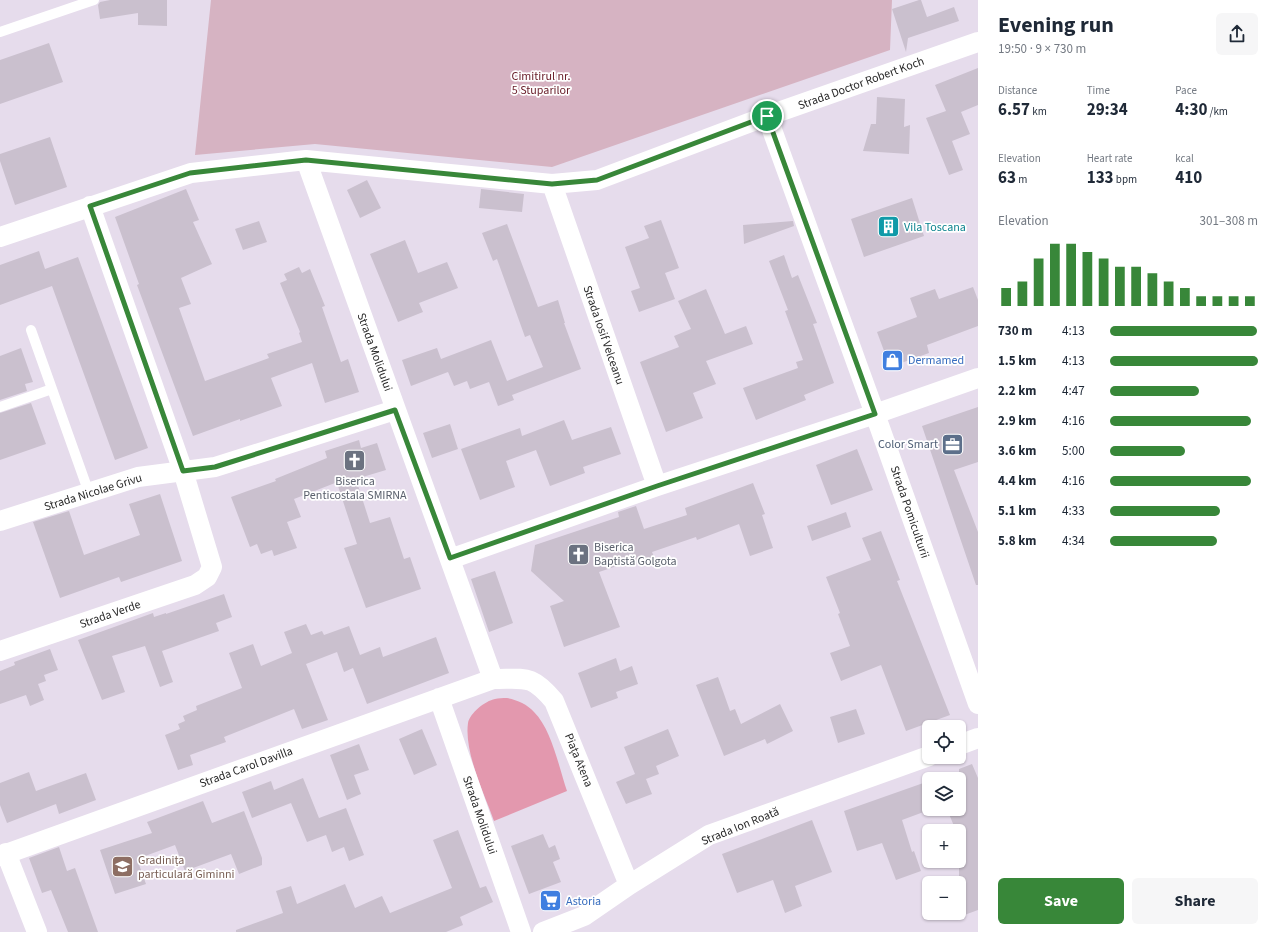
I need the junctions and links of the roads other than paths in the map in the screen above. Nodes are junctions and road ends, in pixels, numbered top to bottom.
1 (94, 0) edge
2 (0, 32) edge
3 (978, 42) edge
4 (767, 116) junction
5 (306, 160) junction
6 (552, 184) junction
7 (90, 206) junction
8 (0, 237) edge
9 (31, 330) dead end
10 (978, 378) edge
11 (52, 389) junction
12 (0, 407) edge
13 (395, 410) junction
14 (875, 414) junction
15 (183, 471) junction
16 (657, 486) junction
17 (89, 493) junction
18 (0, 521) edge
19 (450, 558) junction
20 (0, 651) edge
21 (493, 679) junction
22 (439, 698) junction
23 (978, 704) edge
24 (978, 738) edge
25 (966, 742) edge
26 (922, 759) edge
27 (3, 855) edge
28 (629, 885) junction
29 (587, 924) edge
30 (37, 932) edge
31 (521, 932) edge
32 (543, 932) edge

1 - 2 lane
3 - 4 street, Strada Doctor Robert Koch
4 - 6 street, Strada Doctor Robert Koch
4 - 14 street, Strada Pomiculturii
5 - 6 street, Strada Doctor Robert Koch
5 - 7 street, Strada Doctor Robert Koch
5 - 13 street, Strada Molidului
6 - 16 street, Strada Iosif Velceanu
7 - 8 street, Strada Doctor Robert Koch
7 - 15 street
9 - 11 lane
10 - 14 street
11 - 12 lane
11 - 17 lane
13 - 15 street, Strada Nicolae Grivu
13 - 19 street, Strada Molidului
14 - 16 street
14 - 23 street, Strada Pomiculturii
15 - 17 street, Strada Nicolae Grivu
15 - 20 street, Strada Verde
16 - 19 street
17 - 18 street, Strada Nicolae Grivu
19 - 21 street, Strada Molidului
21 - 22 street, Strada Carol Davilla
21 - 28 street, Piața Atena
22 - 27 street, Strada Carol Davilla
22 - 31 street, Strada Molidului
24 - 25 street
26 - 28 street, Strada Ion Roată
27 - 30 street
28 - 29 street, Strada Ion Roată
29 - 32 street, Strada Ion Roată

